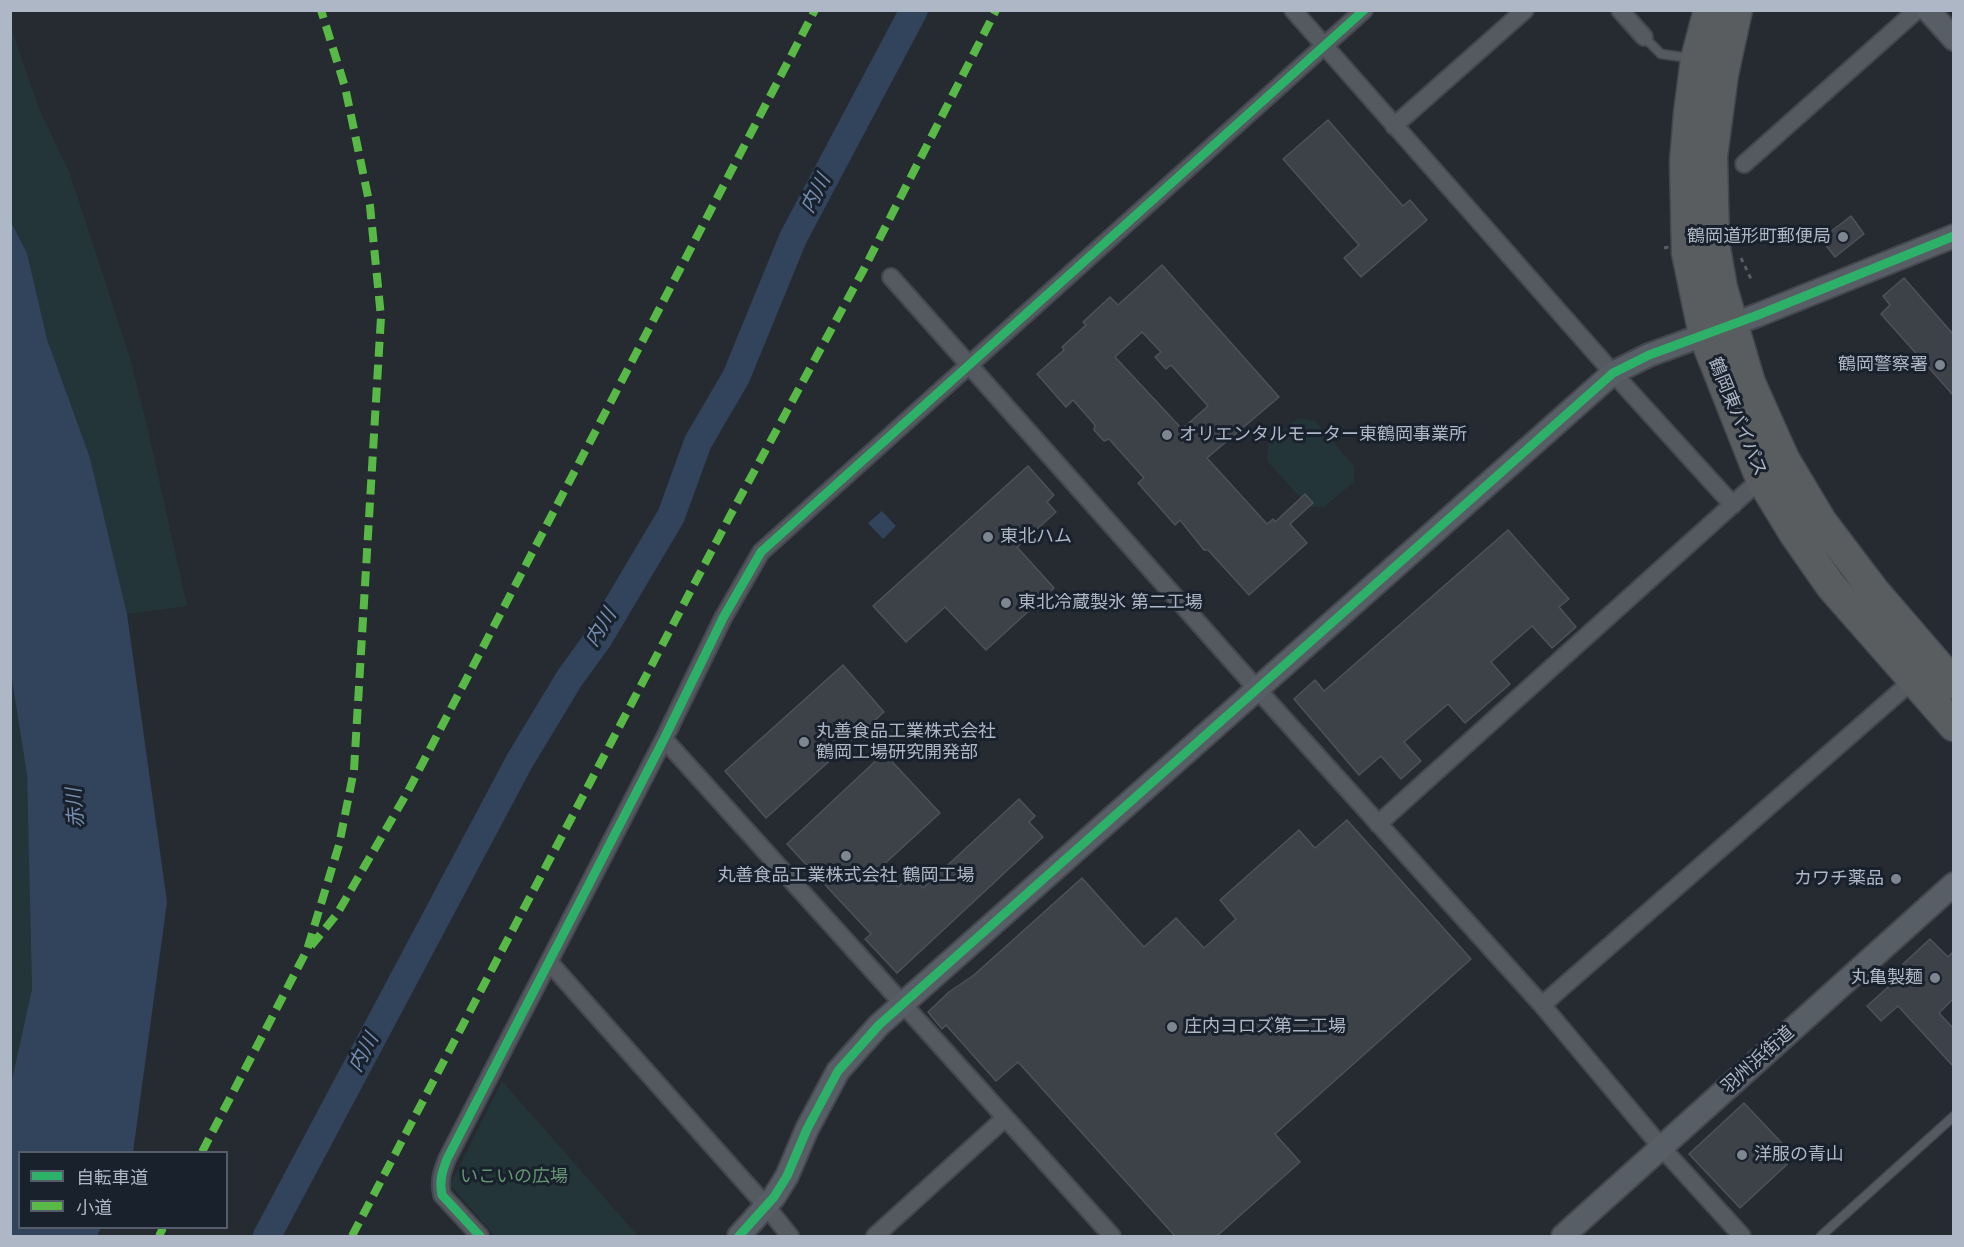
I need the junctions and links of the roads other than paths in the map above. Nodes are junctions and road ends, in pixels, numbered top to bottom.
1 (1293, 10) edge
2 (1364, 10) edge
3 (1525, 10) edge
4 (1620, 10) edge
5 (1709, 10) edge
6 (1737, 10) edge
7 (1917, 10) edge
8 (1928, 10) edge
9 (1644, 37) joint
10 (1953, 39) edge
11 (1324, 46) junction
12 (1696, 59) junction
13 (1394, 126) junction
14 (1744, 164) dead end
15 (1953, 236) edge
16 (891, 277) dead end
17 (1733, 324) junction
18 (1704, 335) junction
19 (968, 365) junction
20 (1613, 373) junction
21 (1761, 479) junction
22 (1733, 505) junction
23 (1912, 681) junction
24 (1953, 684) edge
25 (1257, 689) junction
26 (1953, 726) edge
27 (664, 739) junction
28 (1378, 824) junction
29 (1953, 884) edge
30 (549, 962) junction
31 (903, 1004) junction
32 (1542, 1005) junction
33 (1953, 1116) edge
34 (1005, 1118) junction
35 (1662, 1148) junction
36 (766, 1206) junction
37 (480, 1236) edge
38 (739, 1236) edge
39 (790, 1236) edge
40 (875, 1236) edge
41 (1112, 1236) edge
42 (1563, 1236) edge
43 (1742, 1236) edge
44 (1821, 1236) edge

1 - 11 street
2 - 11 street
3 - 13 street
4 - 9 street
5 - 12 highway, 鶴岡東バイパス
6 - 17 highway, 鶴岡東バイパス
7 - 14 street
8 - 10 street
9 - 12 lane
11 - 13 street
11 - 19 street
12 - 18 highway, 鶴岡東バイパス
13 - 20 street
15 - 17 street
16 - 19 street
17 - 18 street
17 - 24 highway, 鶴岡東バイパス
18 - 20 street
18 - 21 highway, 鶴岡東バイパス
19 - 25 street
19 - 27 street
20 - 22 street
20 - 25 street
21 - 22 street
21 - 23 highway, 鶴岡東バイパス
22 - 28 street
23 - 26 highway, 鶴岡東バイパス
23 - 32 street
25 - 28 street
25 - 31 street
27 - 30 street
27 - 31 street
28 - 32 street
29 - 35 street, 羽州浜街道
30 - 36 street
30 - 37 street
31 - 34 street
31 - 36 street
32 - 35 street
33 - 44 lane
34 - 40 street
34 - 41 street
35 - 42 street, 羽州浜街道
35 - 43 street
36 - 38 street
36 - 39 street

